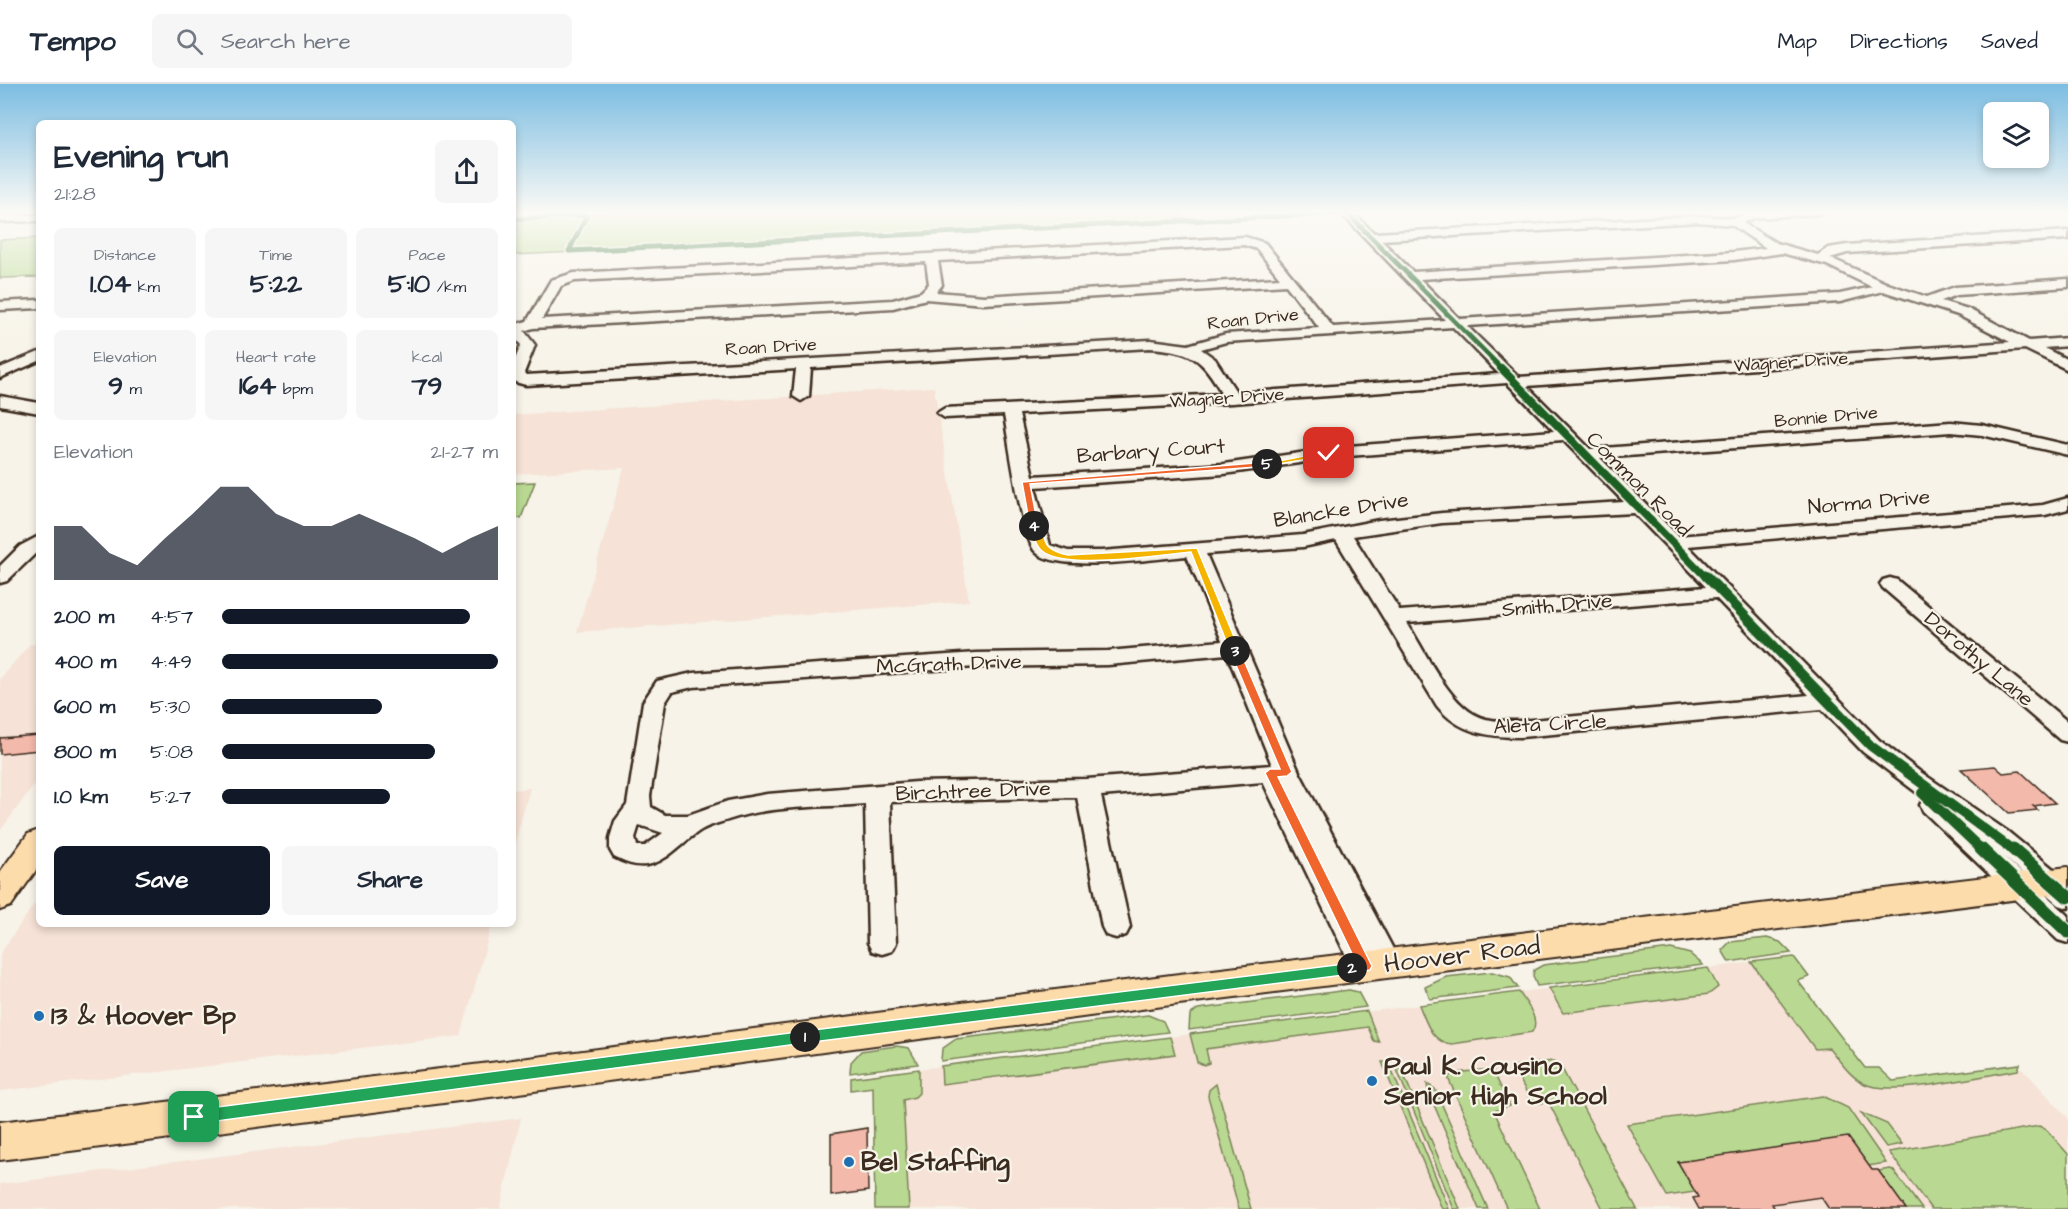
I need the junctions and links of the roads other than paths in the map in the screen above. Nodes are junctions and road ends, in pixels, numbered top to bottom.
1 (834, 264) edge
2 (932, 264) edge
3 (1275, 264) edge
4 (1397, 264) edge
5 (1616, 264) edge
6 (1834, 264) edge
7 (1409, 276) junction
8 (1289, 281) junction
9 (2068, 283) edge
10 (1883, 287) junction
11 (926, 295) junction
12 (1930, 300) junction
13 (36, 304) edge
14 (0, 306) edge
15 (532, 324) junction
16 (1457, 324) junction
17 (516, 328) edge
18 (516, 331) edge
19 (1330, 332) junction
20 (2068, 342) edge
21 (2028, 345) junction
22 (1190, 350) junction
23 (36, 357) edge
24 (804, 365) junction
25 (2068, 366) edge
26 (0, 374) edge
27 (1511, 380) junction
28 (801, 396) dead end
29 (1232, 398) junction
30 (3, 405) edge
31 (36, 408) edge
32 (1011, 411) junction
33 (945, 413) dead end
34 (1566, 435) junction
35 (2068, 450) edge
36 (1584, 454) junction
37 (1026, 482) junction
38 (2068, 503) edge
39 (1640, 507) junction
40 (1342, 534) junction
41 (1673, 542) junction
42 (32, 547) edge
43 (1194, 549) junction
44 (0, 553) edge
45 (0, 577) edge
46 (1890, 584) dead end
47 (1719, 592) junction
48 (1395, 618) junction
49 (1233, 647) junction
50 (1825, 701) junction
51 (2068, 734) edge
52 (1279, 773) junction
53 (1087, 788) junction
54 (877, 794) junction
55 (639, 807) junction
56 (690, 824) junction
57 (36, 846) edge
58 (2052, 886) edge
59 (0, 897) edge
60 (1116, 927) dead end
61 (2068, 932) edge
62 (882, 943) dead end
63 (1376, 965) junction
64 (0, 1141) edge

1 - 15 street
2 - 11 street
3 - 8 street
4 - 7 street, Common Road
5 - 7 street
6 - 10 street
7 - 16 street, Common Road
8 - 11 street
8 - 19 street
9 - 12 street
10 - 12 street
10 - 16 street, Roan Drive
11 - 15 street
12 - 21 street
13 - 14 street
15 - 17 street
16 - 19 street, Roan Drive
16 - 27 street, Common Road
18 - 24 street, Roan Drive
19 - 22 street, Roan Drive
20 - 21 street, Wagner Drive
21 - 25 street
21 - 27 street, Wagner Drive
22 - 24 street, Roan Drive
22 - 29 street
23 - 26 street
24 - 28 street
27 - 29 street, Wagner Drive
27 - 34 street, Common Road
29 - 32 street, Wagner Drive
30 - 31 street
32 - 33 street, Wagner Drive
32 - 37 street
34 - 36 street, Common Road
34 - 37 street, Barbary Court
35 - 36 street, Bonnie Drive
36 - 39 street, Common Road
37 - 43 street, Blancke Drive
38 - 41 street, Norma Drive
39 - 40 street, Blancke Drive
39 - 41 street, Common Road
40 - 43 street, Blancke Drive
40 - 48 street, Aleta Circle
41 - 47 street, Common Road
42 - 44 street
42 - 45 street
43 - 49 street
46 - 51 street, Dorothy Lane
47 - 48 street, Smith Drive
47 - 50 street, Common Road
48 - 50 street, Aleta Circle
49 - 52 street
49 - 55 street, McGrath Drive
50 - 58 street, Common Road
52 - 53 street, Birchtree Drive
52 - 63 street
53 - 54 street, Birchtree Drive
53 - 60 street
54 - 56 street, Birchtree Drive
54 - 62 street
55 - 56 street, Birchtree Drive
55 - 56 street
57 - 59 main road
58 - 61 street, Common Road
58 - 63 main road, Hoover Road
63 - 64 main road, Hoover Road

